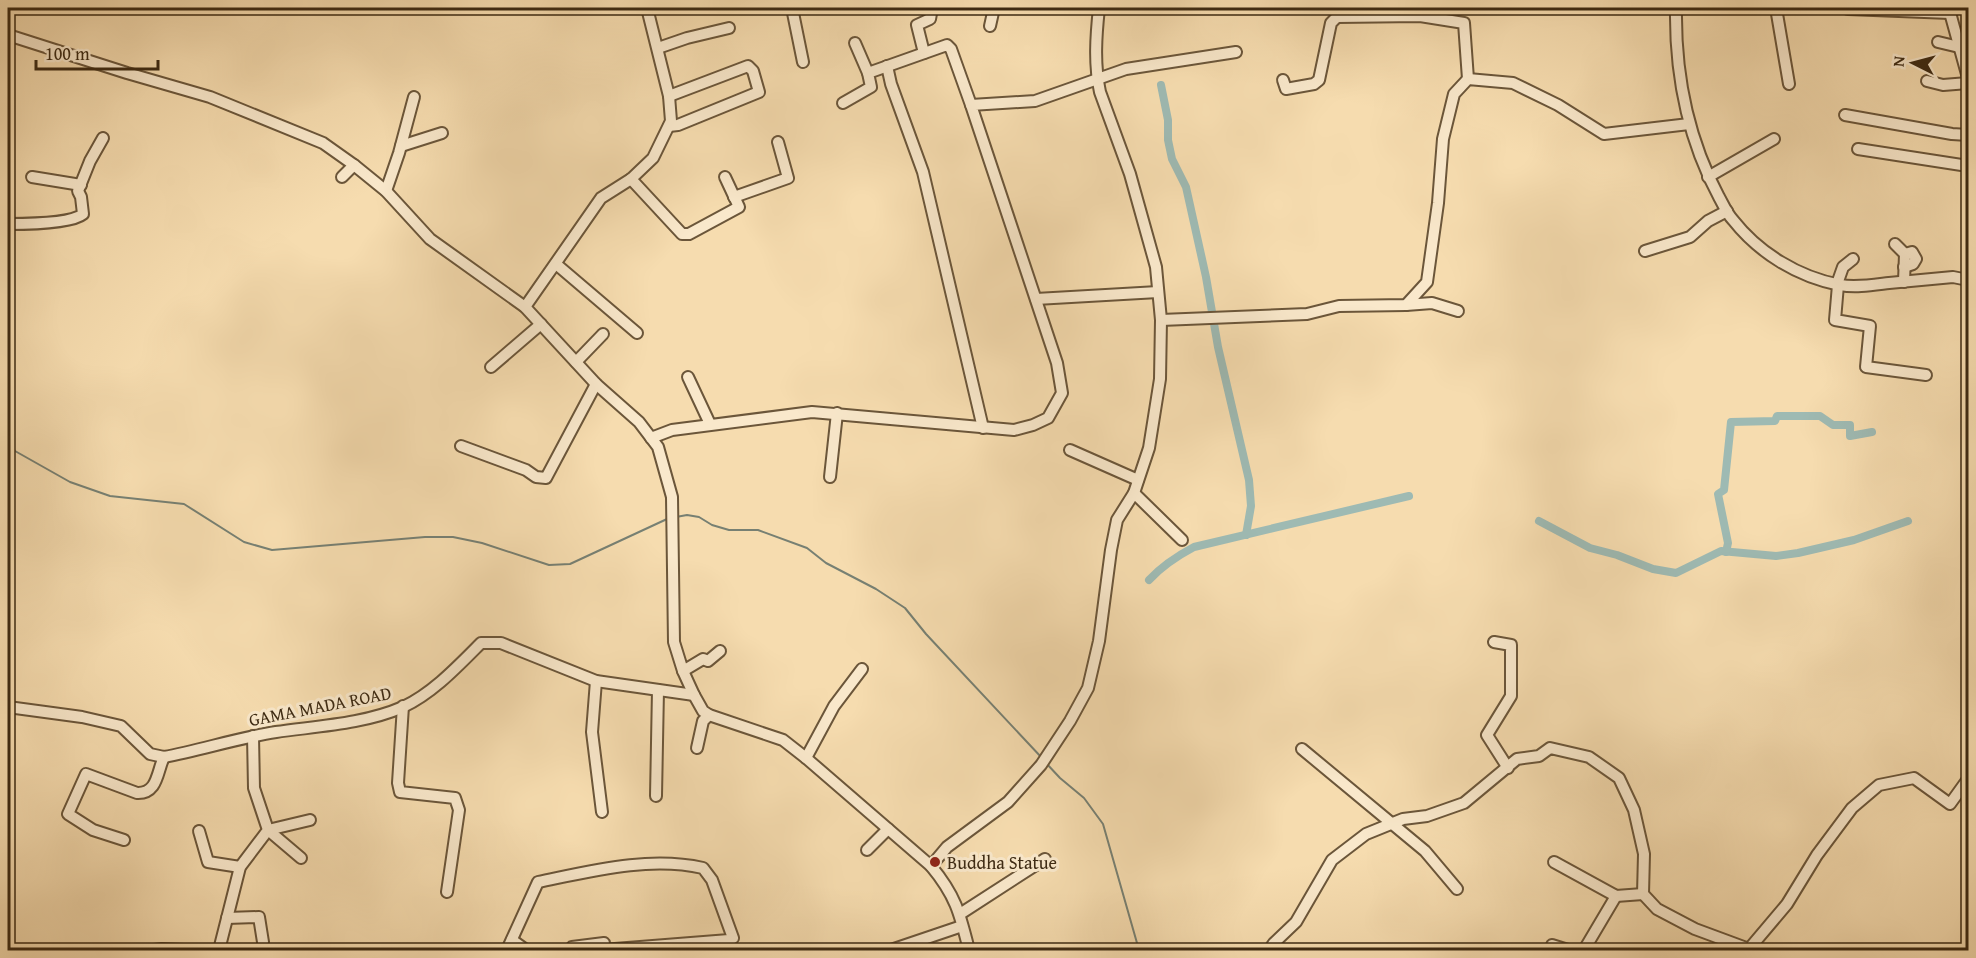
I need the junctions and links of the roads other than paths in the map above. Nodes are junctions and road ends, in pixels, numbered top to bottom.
1 (647, 8) edge
2 (792, 8) edge
3 (932, 8) edge
4 (994, 8) edge
5 (1100, 8) edge
6 (1676, 8) edge
7 (1776, 8) edge
8 (1848, 9) dead end
9 (1949, 10) edge
10 (990, 26) dead end
11 (729, 28) dead end
12 (8, 35) edge
13 (1938, 42) dead end
14 (855, 44) dead end
15 (1959, 47) junction
16 (658, 48) junction
17 (1236, 52) dead end
18 (924, 53) junction
19 (802, 62) dead end
20 (887, 66) junction
21 (868, 73) junction
22 (1968, 78) edge
23 (1097, 79) junction
24 (1468, 79) junction
25 (1283, 80) dead end
26 (1927, 81) dead end
27 (1968, 83) edge
28 (1789, 84) dead end
29 (669, 96) junction
30 (414, 97) dead end
31 (843, 103) dead end
32 (970, 105) junction
33 (1845, 115) dead end
34 (1689, 124) junction
35 (669, 126) junction
36 (442, 133) dead end
37 (1968, 135) edge
38 (103, 138) dead end
39 (1774, 139) dead end
40 (778, 142) dead end
41 (401, 146) junction
42 (1858, 149) dead end
43 (354, 165) junction
44 (1968, 166) edge
45 (32, 177) dead end
46 (342, 177) dead end
47 (725, 177) dead end
48 (1708, 177) junction
49 (631, 179) junction
50 (81, 185) junction
51 (386, 191) junction
52 (734, 197) junction
53 (1727, 211) junction
54 (8, 224) edge
55 (1895, 244) dead end
56 (1645, 252) dead end
57 (1853, 260) dead end
58 (556, 264) junction
59 (1968, 280) edge
60 (1904, 282) junction
61 (1837, 285) junction
62 (1158, 292) junction
63 (1036, 299) junction
64 (1406, 305) junction
65 (525, 307) junction
66 (1458, 311) dead end
67 (1161, 320) junction
68 (542, 324) junction
69 (637, 333) dead end
70 (603, 334) dead end
71 (576, 362) junction
72 (491, 367) dead end
73 (1926, 375) dead end
74 (688, 377) dead end
75 (596, 384) junction
76 (837, 413) junction
77 (710, 424) junction
78 (983, 428) junction
79 (651, 438) junction
80 (461, 446) dead end
81 (1070, 450) dead end
82 (830, 477) dead end
83 (1138, 480) junction
84 (1134, 493) junction
85 (1182, 540) dead end
86 (1494, 642) dead end
87 (720, 651) dead end
88 (862, 669) dead end
89 (683, 670) junction
90 (596, 681) junction
91 (658, 690) junction
92 (694, 695) junction
93 (403, 706) junction
94 (8, 707) edge
95 (709, 716) junction
96 (253, 736) junction
97 (697, 748) dead end
98 (1302, 749) dead end
99 (164, 757) junction
100 (806, 758) junction
101 (1508, 768) junction
102 (1968, 779) edge
103 (656, 796) dead end
104 (602, 812) dead end
105 (310, 820) dead end
106 (1394, 823) junction
107 (888, 829) junction
108 (268, 830) junction
109 (199, 831) dead end
110 (124, 840) dead end
111 (867, 850) dead end
112 (301, 858) dead end
113 (1045, 859) dead end
114 (1554, 862) dead end
115 (240, 867) junction
116 (931, 867) junction
117 (1457, 889) dead end
118 (447, 892) dead end
119 (1643, 894) junction
120 (1616, 896) junction
121 (960, 914) junction
122 (227, 918) junction
123 (962, 926) junction
124 (512, 940) junction
125 (263, 942) dead end
126 (1552, 945) dead end
127 (572, 947) dead end
128 (602, 950) edge
129 (154, 951) edge
130 (183, 951) edge
131 (219, 951) edge
132 (507, 951) edge
133 (526, 951) edge
134 (891, 951) edge
135 (969, 951) edge
136 (1269, 951) edge
137 (1568, 951) edge
138 (1584, 951) edge

1 - 16 street
2 - 19 street
3 - 18 street
4 - 10 street
5 - 23 street
6 - 34 street
7 - 28 street
8 - 9 street
9 - 15 street
11 - 16 street
12 - 43 street
13 - 15 street
14 - 21 street
15 - 22 street
16 - 29 street
17 - 23 street
18 - 20 street
18 - 32 street
20 - 21 street
20 - 78 street
21 - 31 street
23 - 32 street
23 - 62 street
24 - 25 street
24 - 34 street
24 - 64 street
26 - 27 street
29 - 35 street
29 - 35 street
30 - 41 street
32 - 63 street
33 - 37 street
34 - 48 street
35 - 49 street
36 - 41 street
38 - 50 street
39 - 48 street
40 - 52 street
41 - 51 street
42 - 44 street
43 - 46 street
43 - 51 street
45 - 50 street
47 - 52 street
48 - 53 street
49 - 52 street
49 - 58 street
50 - 54 street
51 - 65 street
53 - 56 street
53 - 61 street
55 - 60 street
57 - 61 street
58 - 65 street
58 - 69 street
59 - 60 street
60 - 61 street
61 - 73 street
62 - 63 street
62 - 67 street
63 - 78 street
64 - 66 street
64 - 67 street
65 - 68 street
67 - 83 street
68 - 71 street
68 - 72 street
70 - 71 street
71 - 75 street
74 - 77 street
75 - 79 street
75 - 80 street
76 - 77 street
76 - 78 street
76 - 82 street
77 - 79 street
79 - 89 street
81 - 83 street
83 - 84 street
84 - 85 street
84 - 116 street
86 - 101 street
87 - 89 street
88 - 100 street
89 - 92 street
90 - 91 street, GAMA MADA ROAD
90 - 93 street, GAMA MADA ROAD
90 - 104 street
91 - 92 street, GAMA MADA ROAD
91 - 103 street
92 - 95 street
93 - 96 street, GAMA MADA ROAD
93 - 118 street
94 - 99 street
95 - 97 street
95 - 100 street
96 - 99 street, GAMA MADA ROAD
96 - 108 street
98 - 106 street
99 - 110 street
100 - 107 street
101 - 106 street
101 - 119 street
102 - 119 street
105 - 108 street
106 - 117 street
106 - 136 street
107 - 111 street
107 - 116 street
108 - 112 street
108 - 115 street
109 - 115 street
113 - 121 street
114 - 120 street
115 - 122 street
116 - 121 street
119 - 120 street
120 - 138 street
121 - 123 street
122 - 125 street
122 - 131 street
123 - 134 street
123 - 135 street
124 - 128 street
124 - 132 street
124 - 133 street
126 - 137 street
127 - 128 street
129 - 130 street

